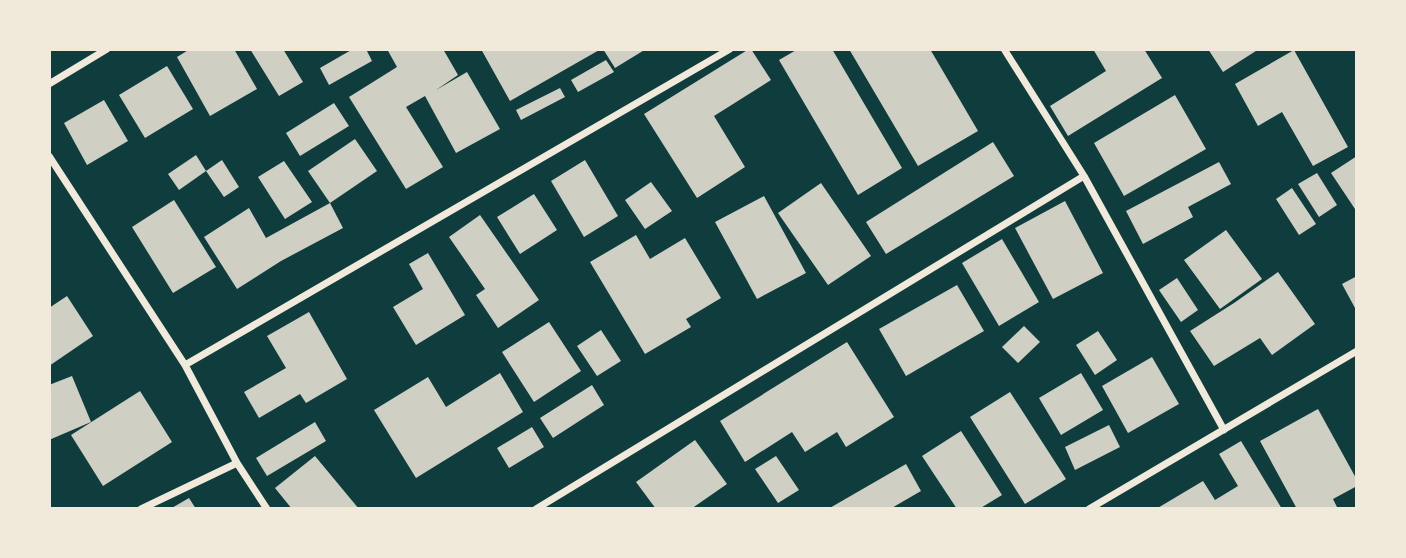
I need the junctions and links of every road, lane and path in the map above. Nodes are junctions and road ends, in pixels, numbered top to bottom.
1 (107, 49) edge
2 (730, 49) edge
3 (1004, 49) edge
4 (49, 84) edge
5 (49, 156) edge
6 (1084, 176) junction
7 (1357, 351) edge
8 (185, 365) junction
9 (1224, 430) junction
10 (237, 463) junction
11 (141, 509) edge
12 (267, 509) edge
13 (536, 509) edge
14 (1089, 509) edge

1 - 4 street
2 - 8 street
3 - 6 street
5 - 8 street
6 - 9 street
6 - 13 street
7 - 9 street
8 - 10 street
9 - 14 street
10 - 11 street
10 - 12 street

